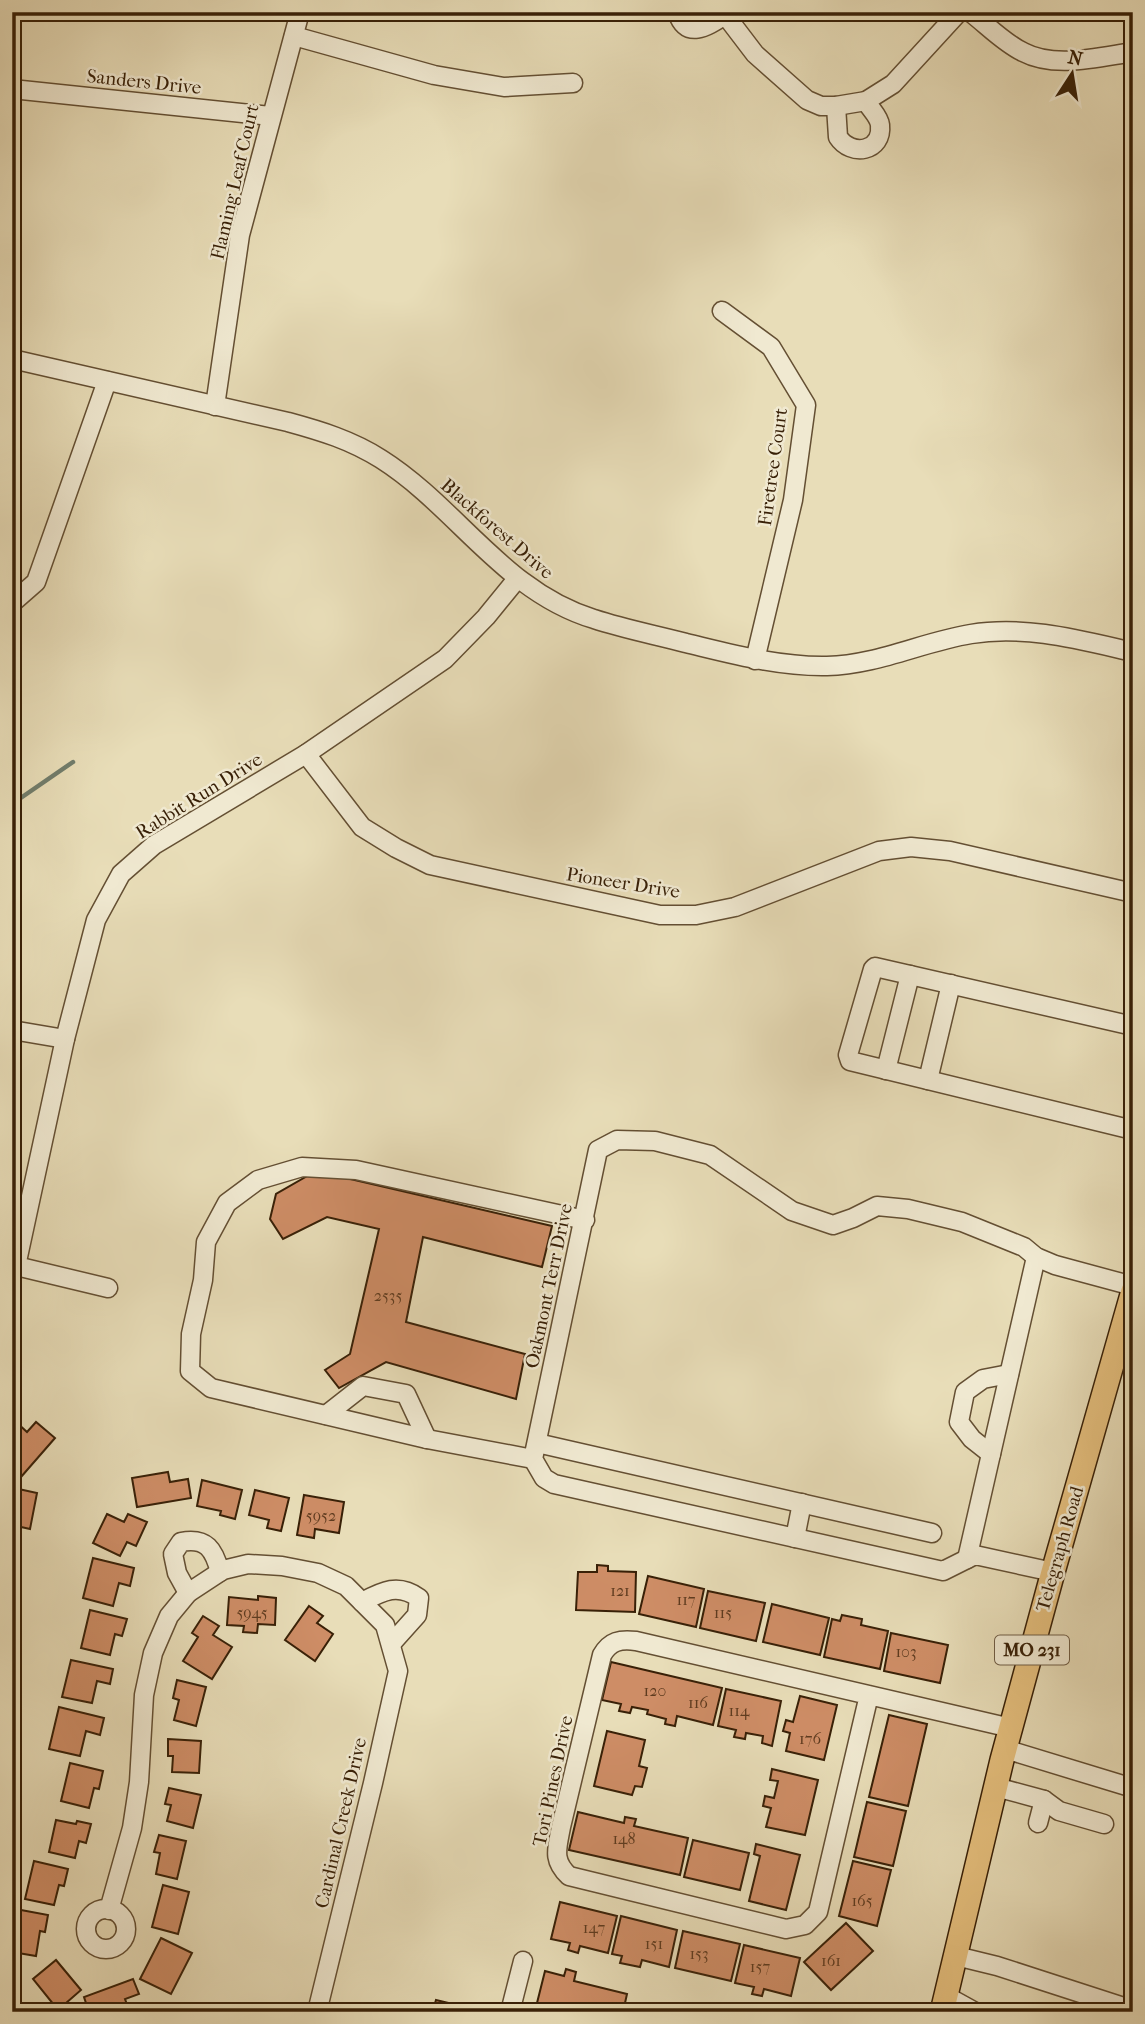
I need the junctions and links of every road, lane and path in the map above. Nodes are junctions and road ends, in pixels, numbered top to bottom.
1 (300, 12) edge
2 (677, 12) edge
3 (959, 12) edge
4 (970, 12) edge
5 (724, 14) edge
6 (294, 36) junction
7 (1133, 52) edge
8 (573, 83) dead end
9 (12, 89) edge
10 (866, 101) junction
11 (836, 106) junction
12 (271, 116) junction
13 (722, 311) dead end
14 (12, 359) edge
15 (107, 381) junction
16 (215, 406) junction
17 (517, 579) junction
18 (12, 603) edge
19 (1133, 652) edge
20 (755, 660) junction
21 (306, 754) junction
22 (1133, 893) edge
23 (910, 975) junction
24 (951, 984) junction
25 (1133, 1026) edge
26 (12, 1030) edge
27 (65, 1040) junction
28 (887, 1070) junction
29 (928, 1080) junction
30 (1133, 1130) edge
31 (585, 1220) junction
32 (1036, 1257) junction
33 (14, 1266) edge
34 (108, 1288) dead end
35 (1133, 1289) edge
36 (1009, 1374) junction
37 (326, 1415) junction
38 (427, 1439) junction
39 (535, 1451) junction
40 (991, 1454) junction
41 (802, 1503) junction
42 (932, 1533) dead end
43 (795, 1538) junction
44 (967, 1559) junction
45 (220, 1572) junction
46 (1053, 1572) junction
47 (188, 1593) junction
48 (362, 1602) junction
49 (391, 1644) junction
50 (869, 1695) junction
51 (1008, 1739) junction
52 (996, 1787) junction
53 (1133, 1787) edge
54 (1044, 1800) junction
55 (1038, 1823) dead end
56 (1104, 1824) dead end
57 (109, 1910) dead end
58 (956, 1956) junction
59 (523, 1961) dead end
60 (944, 2004) edge
61 (1133, 2010) edge
62 (317, 2012) edge
63 (510, 2012) edge
64 (975, 2012) edge

1 - 6 street, Flaming Leaf Court
2 - 5 street
3 - 10 street
4 - 7 street
5 - 11 street
6 - 8 street
6 - 12 street, Flaming Leaf Court
9 - 12 street, Sanders Drive
10 - 11 street
10 - 11 street
12 - 16 street, Flaming Leaf Court
13 - 20 street, Firetree Court
14 - 15 street, Blackforest Drive
15 - 16 street, Blackforest Drive
15 - 18 street
16 - 17 street, Blackforest Drive
17 - 20 street, Blackforest Drive
17 - 21 street, Rabbit Run Drive
19 - 20 street, Blackforest Drive
21 - 22 street, Pioneer Drive
21 - 27 street, Rabbit Run Drive
23 - 24 street
23 - 28 street
23 - 28 street
24 - 25 street
24 - 29 street
26 - 27 street
27 - 33 street, Rabbit Run Drive
28 - 29 street
29 - 30 street
31 - 32 street, Oakmont Terr Drive
31 - 37 street
31 - 39 street, Oakmont Terr Drive
32 - 35 street, Oakmont Terr Drive
32 - 36 street
33 - 34 street
35 - 46 main road, Telegraph Road / MO 231
36 - 40 street
36 - 40 street
37 - 38 street
37 - 38 street
38 - 39 street
39 - 41 street
39 - 43 street
40 - 44 street
41 - 42 street
41 - 43 street
43 - 44 street
44 - 46 street
45 - 47 street, Cardinal Creek Drive
45 - 47 street
45 - 48 street, Cardinal Creek Drive
46 - 51 main road, Telegraph Road / MO 231
47 - 57 street, Cardinal Creek Drive
48 - 49 street, Cardinal Creek Drive
48 - 49 street
49 - 62 street, Cardinal Creek Drive
50 - 50 street, Tori Pines Drive
50 - 51 street, Tori Pines Drive
51 - 52 main road, Telegraph Road / MO 231
51 - 53 street, Tori Pines Drive
52 - 54 street
52 - 58 main road, Telegraph Road / MO 231
54 - 55 street
54 - 56 street
58 - 60 main road, Telegraph Road / MO 231
58 - 61 street
59 - 63 street
60 - 64 street

